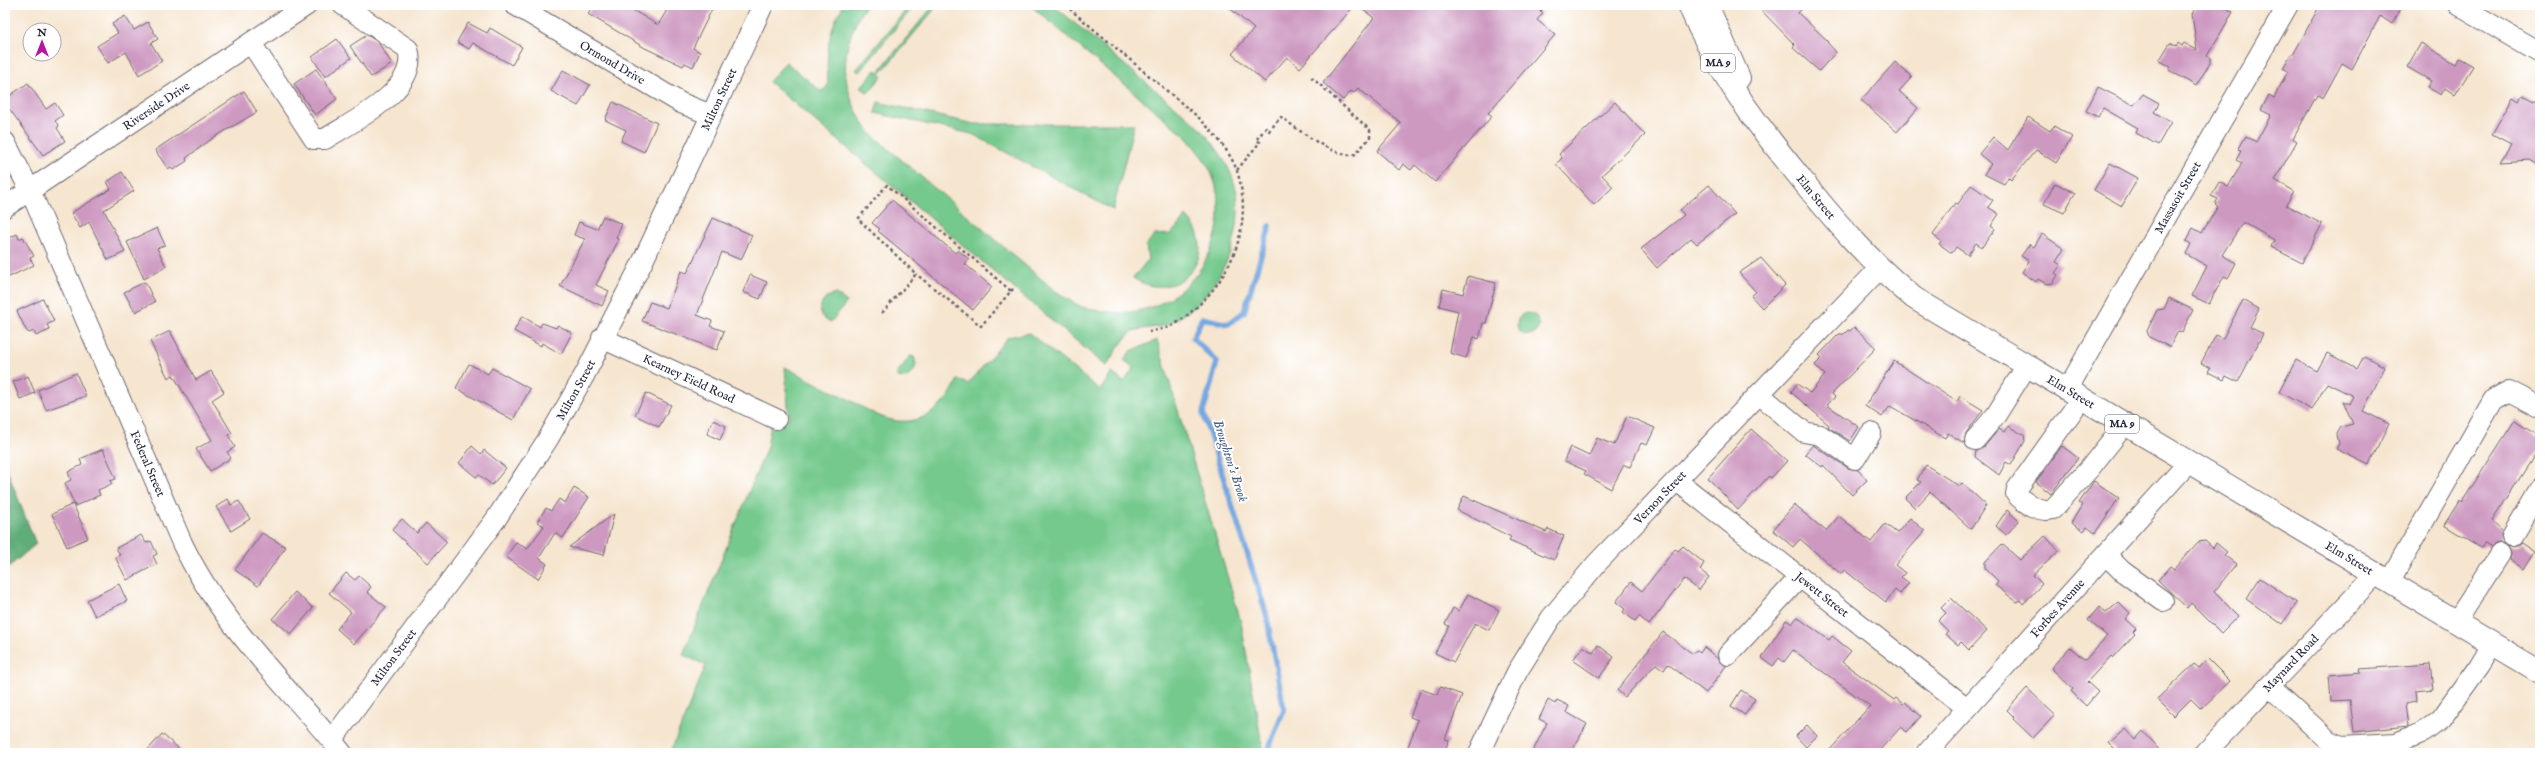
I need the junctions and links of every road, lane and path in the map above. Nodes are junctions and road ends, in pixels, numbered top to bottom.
1 (307, 5) edge
2 (344, 5) edge
3 (515, 5) edge
4 (763, 5) edge
5 (1065, 5) edge
6 (1545, 5) edge
7 (1689, 5) edge
8 (1707, 5) edge
9 (2288, 5) edge
10 (2458, 5) edge
11 (1540, 11) dead end
12 (251, 43) junction
13 (2540, 53) edge
14 (1310, 76) dead end
15 (711, 115) junction
16 (1751, 118) junction
17 (5, 142) edge
18 (1236, 170) junction
19 (30, 190) junction
20 (5, 207) edge
21 (1879, 268) junction
22 (916, 274) junction
23 (1014, 288) dead end
24 (1011, 291) junction
25 (882, 313) dead end
26 (1149, 332) dead end
27 (602, 338) junction
28 (2026, 367) junction
29 (1758, 394) junction
30 (2074, 395) junction
31 (2540, 407) edge
32 (776, 419) dead end
33 (2124, 425) junction
34 (1871, 434) dead end
35 (1975, 440) dead end
36 (2188, 463) junction
37 (1677, 481) junction
38 (2540, 488) edge
39 (2512, 536) dead end
40 (2500, 554) dead end
41 (2106, 555) junction
42 (1800, 577) junction
43 (2383, 578) junction
44 (2163, 601) dead end
45 (2456, 622) junction
46 (2492, 644) junction
47 (1728, 655) dead end
48 (2540, 672) edge
49 (2269, 686) junction
50 (1967, 708) junction
51 (337, 747) edge
52 (1479, 753) edge
53 (1926, 753) edge
54 (2205, 753) edge

1 - 12 street, Riverside Drive
2 - 12 street
3 - 15 street, Ormond Drive
4 - 15 street, Milton Street
5 - 18 path
6 - 11 path
7 - 16 highway, Elm Street / MA 9
8 - 16 highway, Elm Street / MA 9
9 - 30 street, Massasoit Street
10 - 13 street
12 - 19 street, Riverside Drive
14 - 18 path
15 - 27 street, Milton Street
16 - 21 highway, Elm Street / MA 9
17 - 19 street, Federal Street
18 - 26 path
19 - 20 street, Riverside Drive
19 - 51 street, Federal Street
21 - 28 highway, Elm Street / MA 9
21 - 29 street, Vernon Street
22 - 24 path
22 - 24 path
22 - 25 path
23 - 24 path
27 - 32 street, Kearney Field Road
27 - 51 street, Milton Street
28 - 30 highway, Elm Street / MA 9
28 - 35 street
29 - 34 street
29 - 37 street, Vernon Street
30 - 33 highway, Elm Street / MA 9
30 - 33 street, Massasoit Street
31 - 43 street, Maynard Road
33 - 36 highway, Elm Street / MA 9
36 - 41 street, Forbes Avenue
36 - 43 highway, Elm Street / MA 9
37 - 42 street, Jewett Street
37 - 52 street, Vernon Street
38 - 39 street
40 - 45 street
41 - 44 street
41 - 50 street, Forbes Avenue
42 - 47 street
42 - 50 street, Jewett Street
43 - 45 highway, Elm Street / MA 9
43 - 49 street, Maynard Road
45 - 46 highway, Elm Street / MA 9
46 - 48 highway, Elm Street / MA 9
46 - 49 street
49 - 54 street, Maynard Road
50 - 53 street, Forbes Avenue

